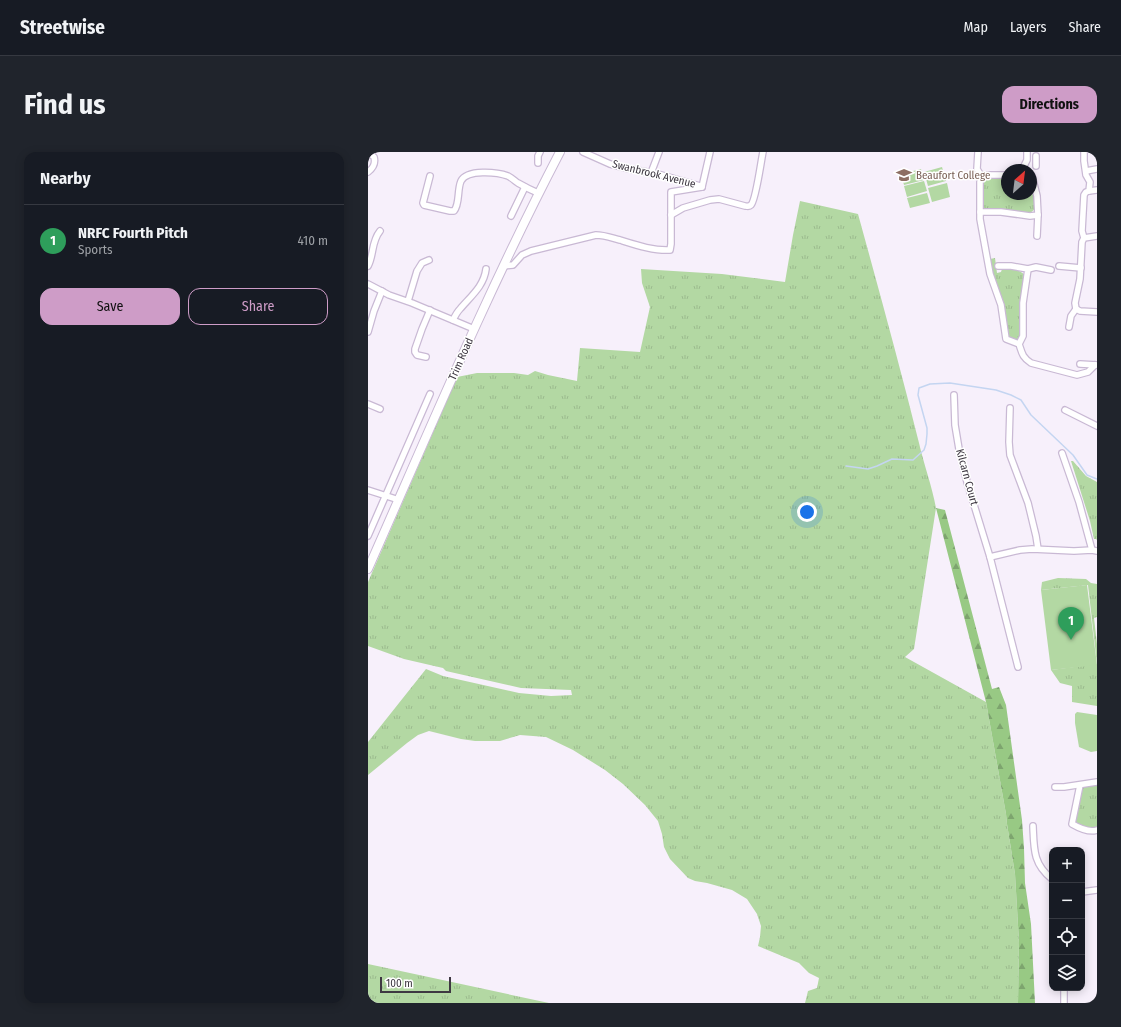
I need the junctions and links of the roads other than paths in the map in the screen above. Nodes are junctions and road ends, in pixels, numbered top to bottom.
1 (368, 152) edge
2 (540, 152) edge
3 (560, 152) edge
4 (583, 152) edge
5 (659, 152) edge
6 (710, 152) edge
7 (763, 152) edge
8 (978, 152) edge
9 (1027, 152) edge
10 (1084, 152) edge
11 (1027, 160) junction
12 (1036, 161) dead end
13 (538, 163) dead end
14 (1025, 164) edge
15 (1097, 169) edge
16 (1086, 171) junction
17 (368, 172) edge
18 (651, 172) junction
19 (1001, 175) edge
20 (430, 176) dead end
21 (982, 177) junction
22 (526, 187) junction
23 (702, 187) junction
24 (1097, 190) edge
25 (1089, 191) junction
26 (538, 193) junction
27 (1037, 196) edge
28 (980, 212) junction
29 (671, 215) junction
30 (1038, 215) junction
31 (511, 216) dead end
32 (380, 231) dead end
33 (1037, 236) dead end
34 (1097, 236) edge
35 (1084, 238) junction
36 (429, 260) dead end
37 (368, 266) edge
38 (503, 266) junction
39 (998, 266) dead end
40 (1059, 266) dead end
41 (1081, 268) junction
42 (486, 269) dead end
43 (1028, 269) junction
44 (1051, 270) dead end
45 (368, 284) edge
46 (382, 291) junction
47 (408, 301) junction
48 (1076, 309) junction
49 (430, 310) junction
50 (1097, 312) edge
51 (454, 320) junction
52 (1069, 328) dead end
53 (474, 329) junction
54 (368, 332) edge
55 (1019, 344) junction
56 (426, 357) dead end
57 (1080, 364) dead end
58 (1096, 365) edge
59 (430, 394) dead end
60 (954, 395) dead end
61 (368, 404) edge
62 (1010, 408) dead end
63 (380, 409) dead end
64 (1065, 410) dead end
65 (1097, 426) edge
66 (1062, 453) dead end
67 (368, 490) edge
68 (386, 496) junction
69 (399, 500) junction
70 (368, 536) edge
71 (1038, 550) junction
72 (1094, 550) edge
73 (990, 557) junction
74 (368, 569) edge
75 (1018, 667) dead end
76 (1097, 782) edge
77 (1080, 785) junction
78 (1055, 787) dead end
79 (1033, 826) dead end
80 (1097, 830) edge
81 (1049, 876) edge
82 (1097, 890) edge
83 (1085, 892) edge
84 (1064, 991) edge
85 (1064, 1003) edge

1 - 17 street
2 - 13 street
3 - 26 main road, Trim Road
4 - 18 street, Swanbrook Avenue
5 - 18 street
6 - 23 street
7 - 29 street
8 - 21 street
9 - 11 street
10 - 16 street
11 - 12 street
11 - 14 street
15 - 16 street
16 - 25 street
18 - 23 street, Swanbrook Avenue
19 - 21 street
20 - 22 street
21 - 28 street
22 - 26 street
22 - 31 street
23 - 29 street
24 - 25 street
25 - 35 street
26 - 38 main road, Trim Road
27 - 30 street
28 - 30 street
28 - 55 street
29 - 38 street
30 - 33 street
32 - 37 street
34 - 35 street
35 - 41 street
36 - 47 street
38 - 53 main road, Trim Road
39 - 43 street
40 - 41 street
41 - 48 street
42 - 51 street
43 - 44 street
43 - 55 street
45 - 46 street
46 - 47 street
46 - 54 street
47 - 49 street
48 - 50 street
48 - 52 street
49 - 51 street
49 - 56 street
51 - 53 street
53 - 69 main road, Trim Road
55 - 58 street
57 - 58 street
59 - 68 street
60 - 73 street, Kilcarn Court
61 - 63 street
62 - 71 street
64 - 65 street
66 - 72 street
67 - 68 street
68 - 69 street
68 - 70 street
69 - 74 main road, Trim Road
71 - 72 street
71 - 73 street
73 - 75 street, Kilcarn Court
76 - 77 street
77 - 78 street
77 - 80 street
79 - 81 street
82 - 83 street
84 - 85 street

